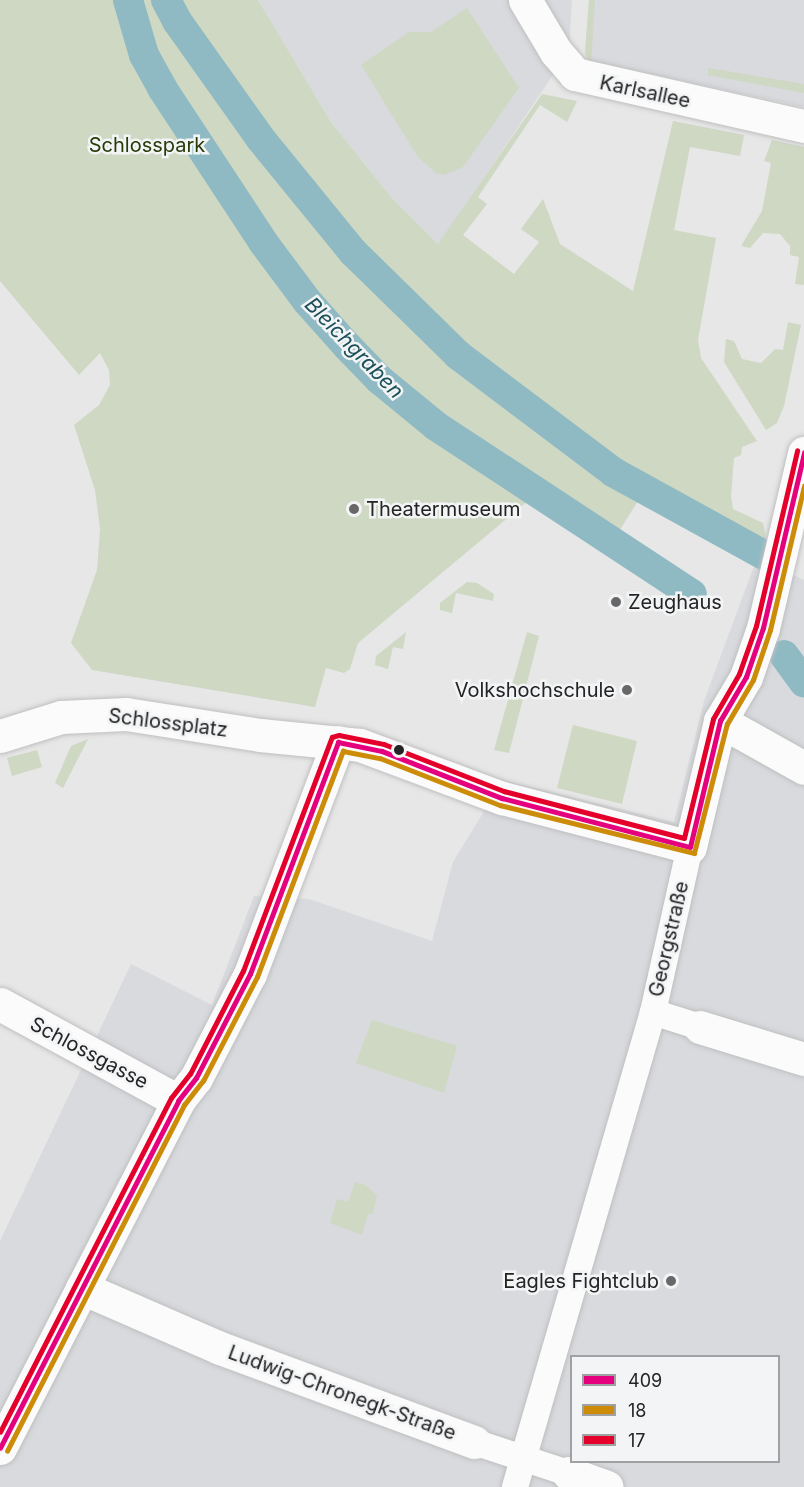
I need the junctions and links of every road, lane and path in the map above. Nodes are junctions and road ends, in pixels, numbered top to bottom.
1 (525, 0) edge
2 (804, 126) edge
3 (804, 453) edge
4 (720, 721) junction
5 (0, 736) edge
6 (338, 742) junction
7 (804, 768) edge
8 (690, 847) junction
9 (0, 1004) edge
10 (653, 1012) junction
11 (700, 1027) joint
12 (804, 1059) edge
13 (178, 1101) junction
14 (82, 1288) junction
15 (3, 1433) edge
16 (474, 1442) joint
17 (524, 1458) junction
18 (568, 1473) joint
19 (515, 1487) edge
20 (607, 1487) edge

1 - 2 street, Karlsallee
3 - 4 street, Georgstraße
4 - 7 street
4 - 8 street, Georgstraße
5 - 6 street, Schlossplatz
6 - 8 street, Schlossplatz
6 - 13 street
8 - 10 street, Georgstraße
9 - 13 street, Schlossgasse
10 - 11 street, Georgstraße
10 - 17 street, Georgstraße
11 - 12 street
13 - 14 street
14 - 15 street
14 - 16 street, Ludwig-Chronegk-Straße
16 - 17 street, Ludwig-Chronegk-Straße
17 - 18 street, Ludwig-Chronegk-Straße
17 - 19 street, Georgstraße
18 - 20 street, Ludwig-Chronegk-Straße

